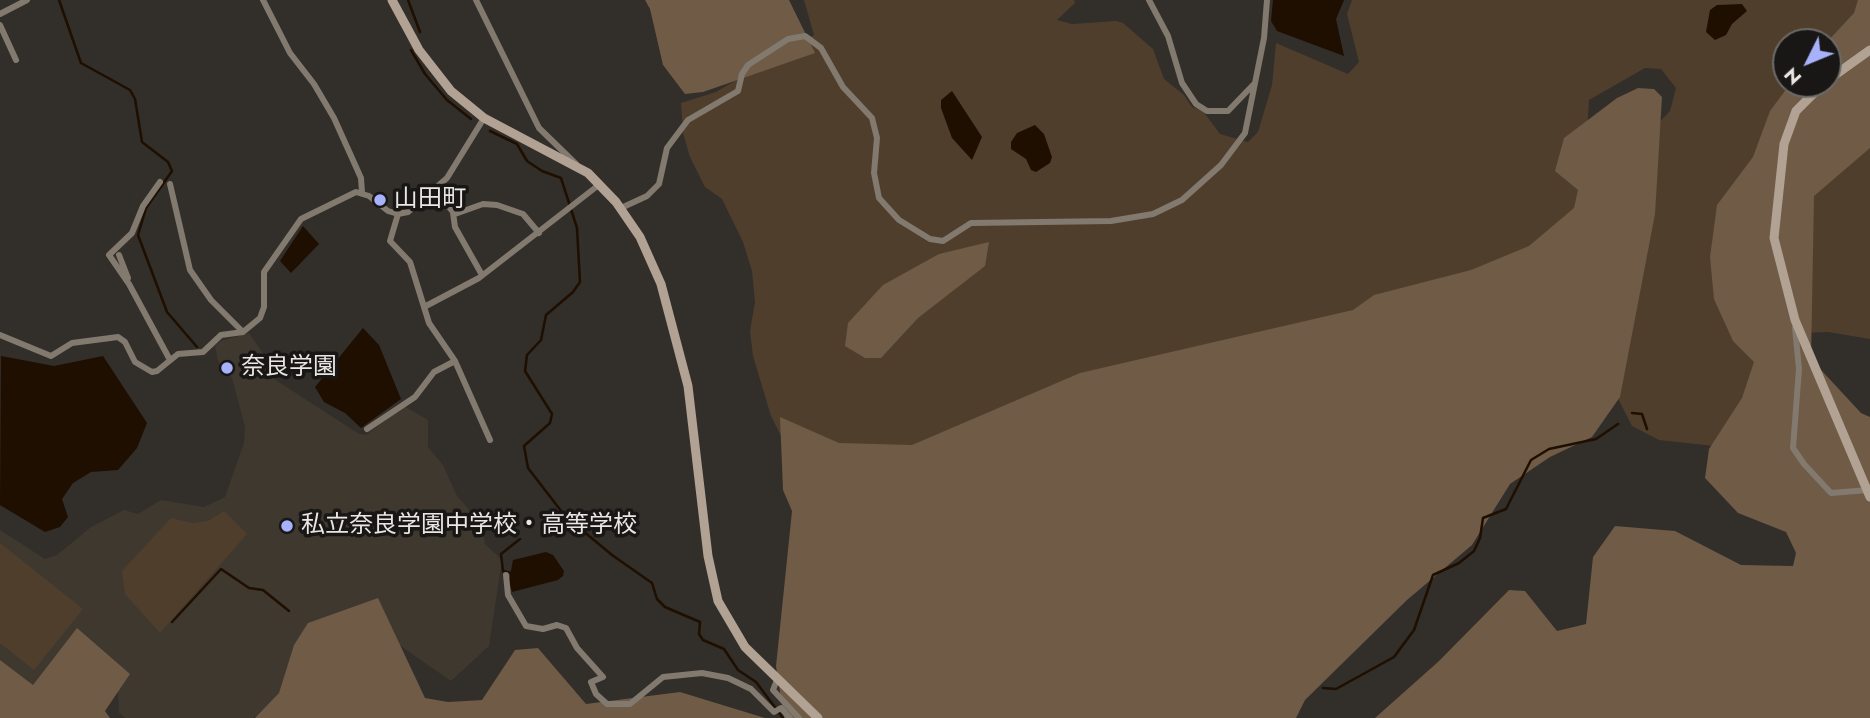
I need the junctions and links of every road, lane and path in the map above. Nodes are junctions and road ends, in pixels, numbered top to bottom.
1 (27, 0) edge
2 (263, 0) edge
3 (393, 0) edge
4 (476, 0) edge
5 (1149, 0) edge
6 (1267, 0) edge
7 (0, 13) edge
8 (0, 25) edge
9 (1870, 50) edge
10 (16, 60) dead end
11 (1842, 70) edge
12 (1256, 83) junction
13 (1809, 98) edge
14 (484, 118) junction
15 (580, 168) junction
16 (160, 182) dead end
17 (170, 184) dead end
18 (600, 184) junction
19 (435, 191) junction
20 (362, 192) junction
21 (621, 208) junction
22 (453, 213) junction
23 (398, 214) junction
24 (538, 233) junction
25 (119, 256) dead end
26 (482, 275) junction
27 (129, 284) junction
28 (424, 307) junction
29 (1795, 320) junction
30 (243, 332) junction
31 (0, 335) edge
32 (170, 360) junction
33 (455, 361) junction
34 (367, 429) dead end
35 (490, 440) dead end
36 (1869, 492) edge
37 (506, 575) dead end
38 (776, 680) junction
39 (790, 718) edge
40 (799, 718) edge
41 (818, 718) edge

1 - 7 street
2 - 20 street
3 - 14 main road
4 - 15 street
5 - 12 street
6 - 12 street
8 - 10 street
9 - 11 main road
12 - 21 street
13 - 29 main road
14 - 15 main road
14 - 19 street
15 - 18 main road
16 - 27 street
17 - 30 street
18 - 21 main road
18 - 24 street
19 - 22 street
19 - 23 street
20 - 23 street
20 - 30 street
21 - 38 main road
22 - 24 street
22 - 26 street
23 - 28 street
24 - 26 street
25 - 27 street
26 - 28 street
27 - 32 street
28 - 33 street
29 - 36 main road
29 - 36 street
30 - 32 street
31 - 32 street
33 - 34 street
33 - 35 street
37 - 39 street
38 - 40 street
38 - 41 main road

